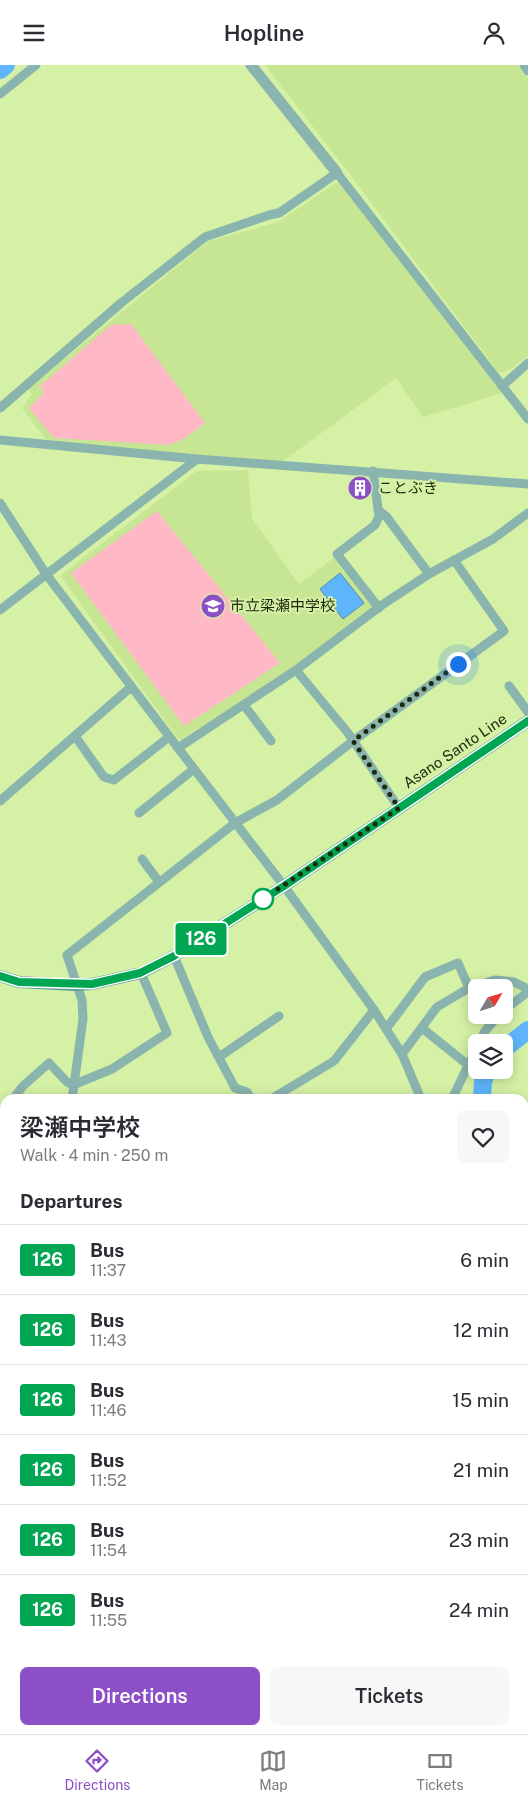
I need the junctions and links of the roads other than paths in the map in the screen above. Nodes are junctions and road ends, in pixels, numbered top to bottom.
1 (36, 65) edge
2 (251, 65) edge
3 (524, 65) edge
4 (528, 71) edge
5 (0, 94) edge
6 (337, 173) junction
7 (528, 363) edge
8 (502, 386) junction
9 (0, 408) edge
10 (528, 419) edge
11 (0, 440) edge
12 (197, 459) junction
13 (373, 471) junction
14 (528, 484) edge
15 (0, 503) edge
16 (378, 510) junction
17 (528, 513) edge
18 (454, 560) junction
19 (46, 574) junction
20 (429, 574) junction
21 (379, 608) junction
22 (0, 610) edge
23 (296, 671) junction
24 (508, 686) dead end
25 (131, 687) junction
26 (244, 705) junction
27 (528, 712) edge
28 (528, 721) edge
29 (75, 736) junction
30 (168, 737) junction
31 (271, 741) dead end
32 (353, 741) junction
33 (178, 748) junction
34 (194, 769) junction
35 (0, 801) edge
36 (399, 808) junction
37 (139, 813) dead end
38 (235, 823) junction
39 (142, 859) dead end
40 (159, 882) junction
41 (284, 886) junction
42 (174, 956) junction
43 (140, 973) junction
44 (0, 976) edge
45 (513, 982) edge
46 (76, 985) junction
47 (468, 986) edge
48 (468, 989) edge
49 (528, 991) edge
50 (513, 1003) edge
51 (374, 1010) junction
52 (279, 1016) dead end
53 (422, 1028) junction
54 (386, 1029) junction
55 (402, 1054) junction
56 (219, 1057) junction
57 (468, 1065) joint
58 (73, 1085) junction
59 (17, 1094) edge
60 (72, 1094) edge
61 (248, 1094) edge
62 (279, 1094) edge
63 (419, 1094) edge
64 (454, 1094) edge

1 - 5 street
2 - 6 street
3 - 4 street
6 - 8 street
6 - 9 street
7 - 8 street
8 - 10 street
11 - 12 street
12 - 13 street
12 - 19 street
13 - 14 street
13 - 16 street
15 - 19 street
16 - 20 street
16 - 21 street
17 - 18 street
18 - 20 street
18 - 32 street
19 - 22 street
19 - 25 street
20 - 21 street
21 - 23 street
23 - 26 street
23 - 32 street
24 - 27 street
25 - 29 street
25 - 30 street
26 - 31 street
26 - 33 street
28 - 36 main road, Asano Santo Line
29 - 30 street
29 - 35 street
30 - 33 street
32 - 36 street
32 - 38 street
33 - 34 street
34 - 37 street
34 - 38 street
36 - 41 main road, Asano Santo Line
38 - 40 street
38 - 41 street
39 - 40 street
40 - 46 street
41 - 42 main road, Asano Santo Line
41 - 51 street
42 - 43 main road, Asano Santo Line
42 - 56 street
43 - 46 main road, Asano Santo Line
43 - 58 street
44 - 46 main road, Asano Santo Line
45 - 49 street
46 - 58 street
47 - 54 street
48 - 53 street
49 - 50 street
51 - 54 street
51 - 62 street
52 - 56 street
53 - 55 street
53 - 57 street
54 - 55 street
55 - 63 street
56 - 61 street
57 - 64 street
58 - 59 street
58 - 60 street

